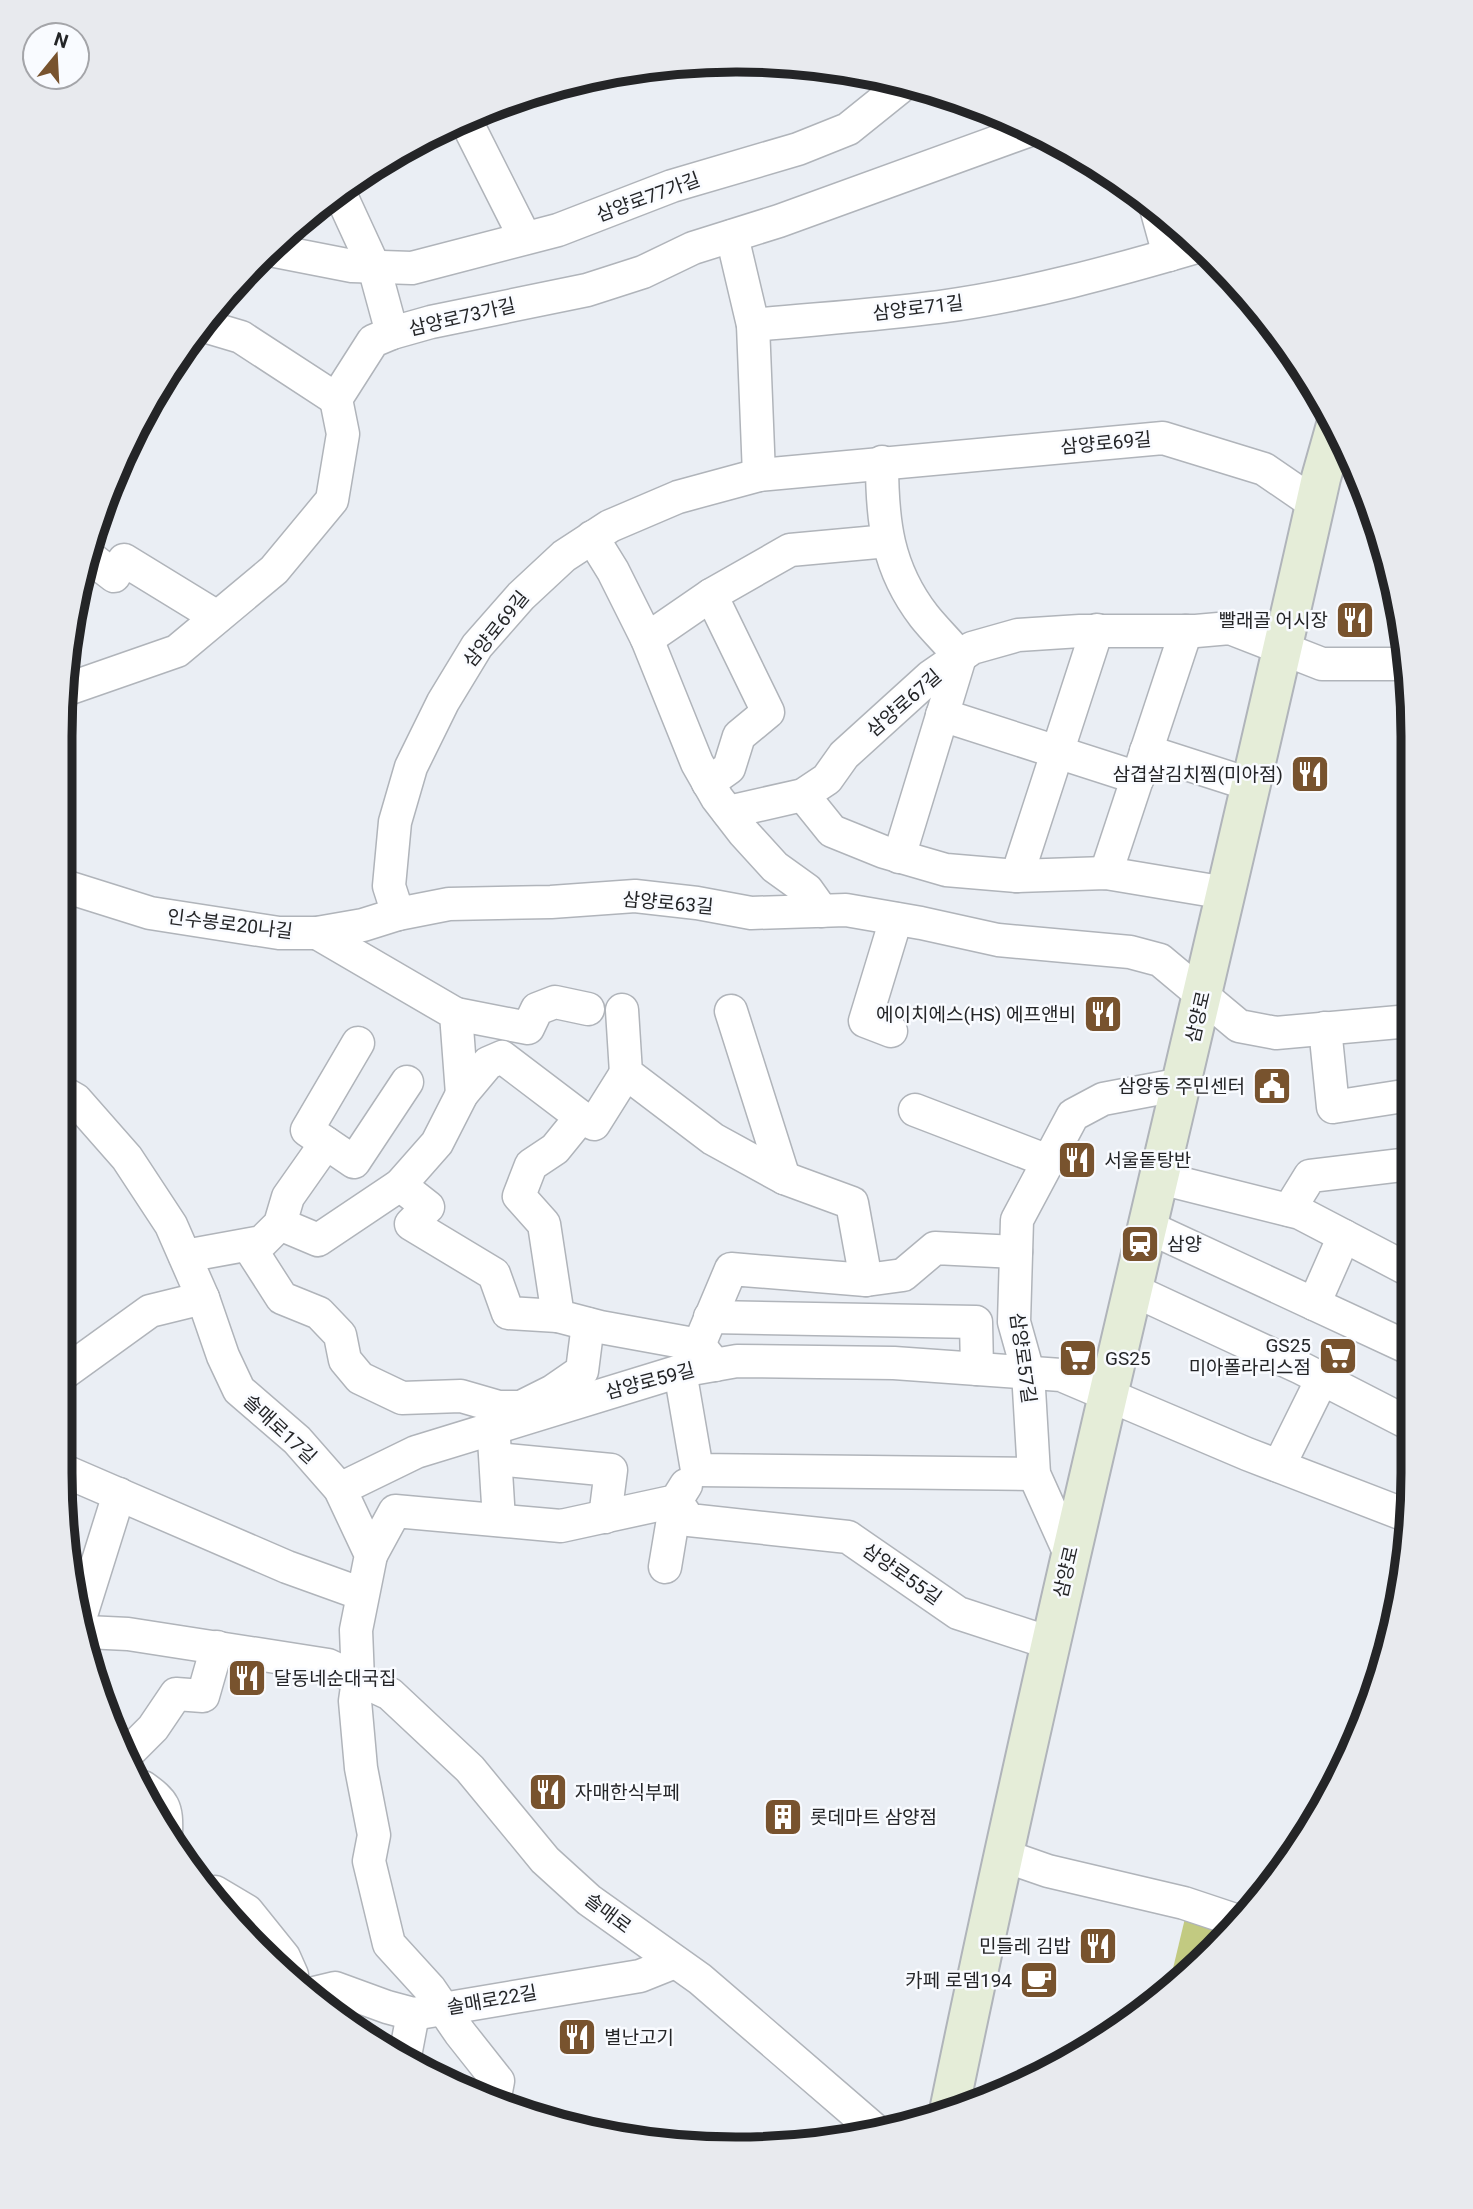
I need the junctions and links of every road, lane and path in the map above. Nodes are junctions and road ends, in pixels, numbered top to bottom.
1 (895, 91) edge
2 (469, 128) edge
3 (1018, 134) edge
4 (344, 201) edge
5 (1161, 225) edge
6 (732, 236) junction
7 (525, 238) junction
8 (1189, 249) edge
9 (281, 252) edge
10 (1169, 255) junction
11 (374, 267) junction
12 (752, 325) junction
13 (212, 328) edge
14 (392, 333) junction
15 (336, 399) junction
16 (1332, 440) edge
17 (882, 462) junction
18 (759, 475) junction
19 (1315, 504) junction
20 (592, 537) junction
21 (888, 541) junction
22 (95, 561) edge
23 (711, 595) junction
24 (217, 617) junction
25 (1097, 631) junction
26 (1186, 631) junction
27 (647, 639) junction
28 (1283, 648) junction
29 (960, 657) junction
30 (1397, 664) edge
31 (73, 688) edge
32 (942, 715) junction
33 (1058, 752) junction
34 (1142, 764) junction
35 (708, 783) junction
36 (1252, 785) junction
37 (803, 795) junction
38 (728, 812) junction
39 (898, 857) junction
40 (1106, 873) junction
41 (1017, 876) junction
42 (72, 889) edge
43 (1226, 894) junction
44 (822, 911) junction
45 (398, 914) junction
46 (896, 919) junction
47 (317, 933) junction
48 (1203, 995) junction
49 (588, 1009) dead end
50 (622, 1010) dead end
51 (732, 1011) dead end
52 (456, 1014) junction
53 (1401, 1022) edge
54 (1325, 1028) junction
55 (891, 1031) dead end
56 (358, 1043) dead end
57 (626, 1073) junction
58 (407, 1082) dead end
59 (1182, 1084) junction
60 (462, 1094) junction
61 (1401, 1096) edge
62 (72, 1098) edge
63 (915, 1110) dead end
64 (581, 1117) junction
65 (326, 1143) junction
66 (1048, 1161) junction
67 (1401, 1165) edge
68 (784, 1178) junction
69 (1160, 1178) junction
70 (400, 1185) junction
71 (1289, 1210) junction
72 (280, 1224) junction
73 (1148, 1227) junction
74 (1344, 1236) junction
75 (248, 1245) junction
76 (1016, 1252) junction
77 (185, 1256) junction
78 (1401, 1266) edge
79 (866, 1280) junction
80 (1133, 1290) junction
81 (203, 1298) junction
82 (1314, 1304) junction
83 (573, 1320) junction
84 (708, 1342) junction
85 (1401, 1344) edge
86 (72, 1362) edge
87 (977, 1369) junction
88 (680, 1371) junction
89 (1028, 1373) junction
90 (1322, 1379) junction
91 (1108, 1396) junction
92 (1401, 1419) edge
93 (494, 1427) junction
94 (496, 1459) junction
95 (1279, 1466) junction
96 (697, 1470) junction
97 (72, 1474) edge
98 (1034, 1474) junction
99 (340, 1489) junction
100 (119, 1494) junction
101 (676, 1501) junction
102 (1400, 1513) edge
103 (605, 1517) junction
104 (499, 1520) junction
105 (370, 1555) junction
106 (1070, 1555) junction
107 (665, 1567) dead end
108 (362, 1594) junction
109 (85, 1602) edge
110 (91, 1632) edge
111 (1050, 1643) junction
112 (217, 1647) junction
113 (359, 1680) junction
114 (132, 1749) edge
115 (156, 1797) edge
116 (166, 1813) edge
117 (1002, 1855) junction
118 (227, 1899) edge
119 (1230, 1918) edge
120 (286, 1961) edge
121 (675, 1962) junction
122 (321, 1991) edge
123 (428, 2011) junction
124 (408, 2050) edge
125 (496, 2092) edge
126 (951, 2102) edge
127 (868, 2124) edge

1 - 7 street, 삼양로77가길
2 - 7 street
3 - 6 street, 삼양로73가길
4 - 11 street
5 - 10 street
6 - 12 street
6 - 14 street, 삼양로73가길
7 - 11 street, 삼양로77가길
8 - 10 street, 삼양로71길
9 - 11 street, 삼양로77가길
10 - 12 street, 삼양로71길
11 - 14 street
12 - 18 street
13 - 15 street
14 - 15 street, 삼양로73가길
15 - 24 street
16 - 19 main road, 삼양로
17 - 18 street, 삼양로69길
17 - 19 street, 삼양로69길
17 - 21 street
18 - 20 street, 삼양로69길
19 - 28 main road, 삼양로
20 - 27 street
20 - 45 street, 삼양로69길
21 - 23 street
21 - 29 street
22 - 24 street
23 - 27 street
23 - 35 street
24 - 31 street
25 - 26 street, 삼양로67길
25 - 29 street, 삼양로67길
25 - 33 street
26 - 28 street, 삼양로67길
26 - 34 street
27 - 35 street
28 - 30 street, 삼양로67길
28 - 36 main road, 삼양로
29 - 32 street
29 - 37 street, 삼양로67길
32 - 33 street
32 - 39 street
33 - 34 street
33 - 41 street
34 - 36 street
34 - 40 street
35 - 38 street
36 - 43 main road, 삼양로
37 - 38 street, 삼양로67길
37 - 39 street
38 - 44 street
39 - 41 street
40 - 41 street
40 - 43 street
42 - 47 street, 인수봉로20나길
43 - 48 main road, 삼양로
44 - 45 street, 삼양로63길
44 - 46 street, 삼양로63길
45 - 47 street, 인수봉로20나길
46 - 48 street, 삼양로63길
46 - 55 street
47 - 52 street
48 - 54 street, 삼양로63길
48 - 59 main road, 삼양로
49 - 52 street
50 - 57 street
51 - 68 street
52 - 60 street
53 - 54 street, 삼양로63길
54 - 61 street
56 - 65 street
57 - 64 street
57 - 68 street
58 - 65 street
59 - 66 street, 삼양로57길
59 - 69 main road, 삼양로
60 - 64 street
60 - 70 street
62 - 77 street, 솔매로17길
63 - 66 street
64 - 83 street
65 - 72 street
66 - 76 street, 삼양로57길
67 - 71 street
68 - 79 street
69 - 71 street
69 - 73 main road, 삼양로
70 - 72 street
70 - 83 street
71 - 74 street
72 - 75 street
73 - 80 main road, 삼양로
73 - 82 street
74 - 78 street
74 - 82 street
75 - 77 street
75 - 83 street
76 - 79 street
76 - 89 street, 삼양로57길
77 - 81 street, 솔매로17길
79 - 84 street
80 - 90 street
80 - 91 main road, 삼양로
81 - 86 street
81 - 99 street, 솔매로17길
82 - 85 street
83 - 84 street
84 - 87 street, 삼양로59길
84 - 87 street, 삼양로59길
84 - 88 street, 삼양로59길
87 - 89 street, 삼양로59길
88 - 93 street, 삼양로59길
88 - 96 street
89 - 91 street, 삼양로59길
89 - 98 street, 삼양로57길
90 - 92 street
90 - 95 street
91 - 95 street, 삼양로59길
91 - 106 main road, 삼양로
93 - 94 street
93 - 99 street, 삼양로59길
94 - 103 street
94 - 104 street
95 - 102 street, 삼양로59길
96 - 98 street
96 - 101 street
97 - 100 street
98 - 106 street, 삼양로57길
99 - 105 street, 솔매로17길
100 - 108 street
100 - 109 street
101 - 103 street
101 - 107 street
101 - 111 street, 삼양로55길
103 - 104 street
104 - 105 street
105 - 108 street
106 - 111 main road, 삼양로
108 - 113 street
110 - 112 street, 솔매로
111 - 117 main road, 삼양로
112 - 113 street, 솔매로
112 - 114 street
113 - 121 street, 솔매로
113 - 123 street
115 - 116 street
117 - 119 street
117 - 126 main road, 삼양로
118 - 120 street
121 - 123 street, 솔매로22길
121 - 127 street, 솔매로
122 - 123 street, 솔매로22길
123 - 124 street
123 - 125 street

